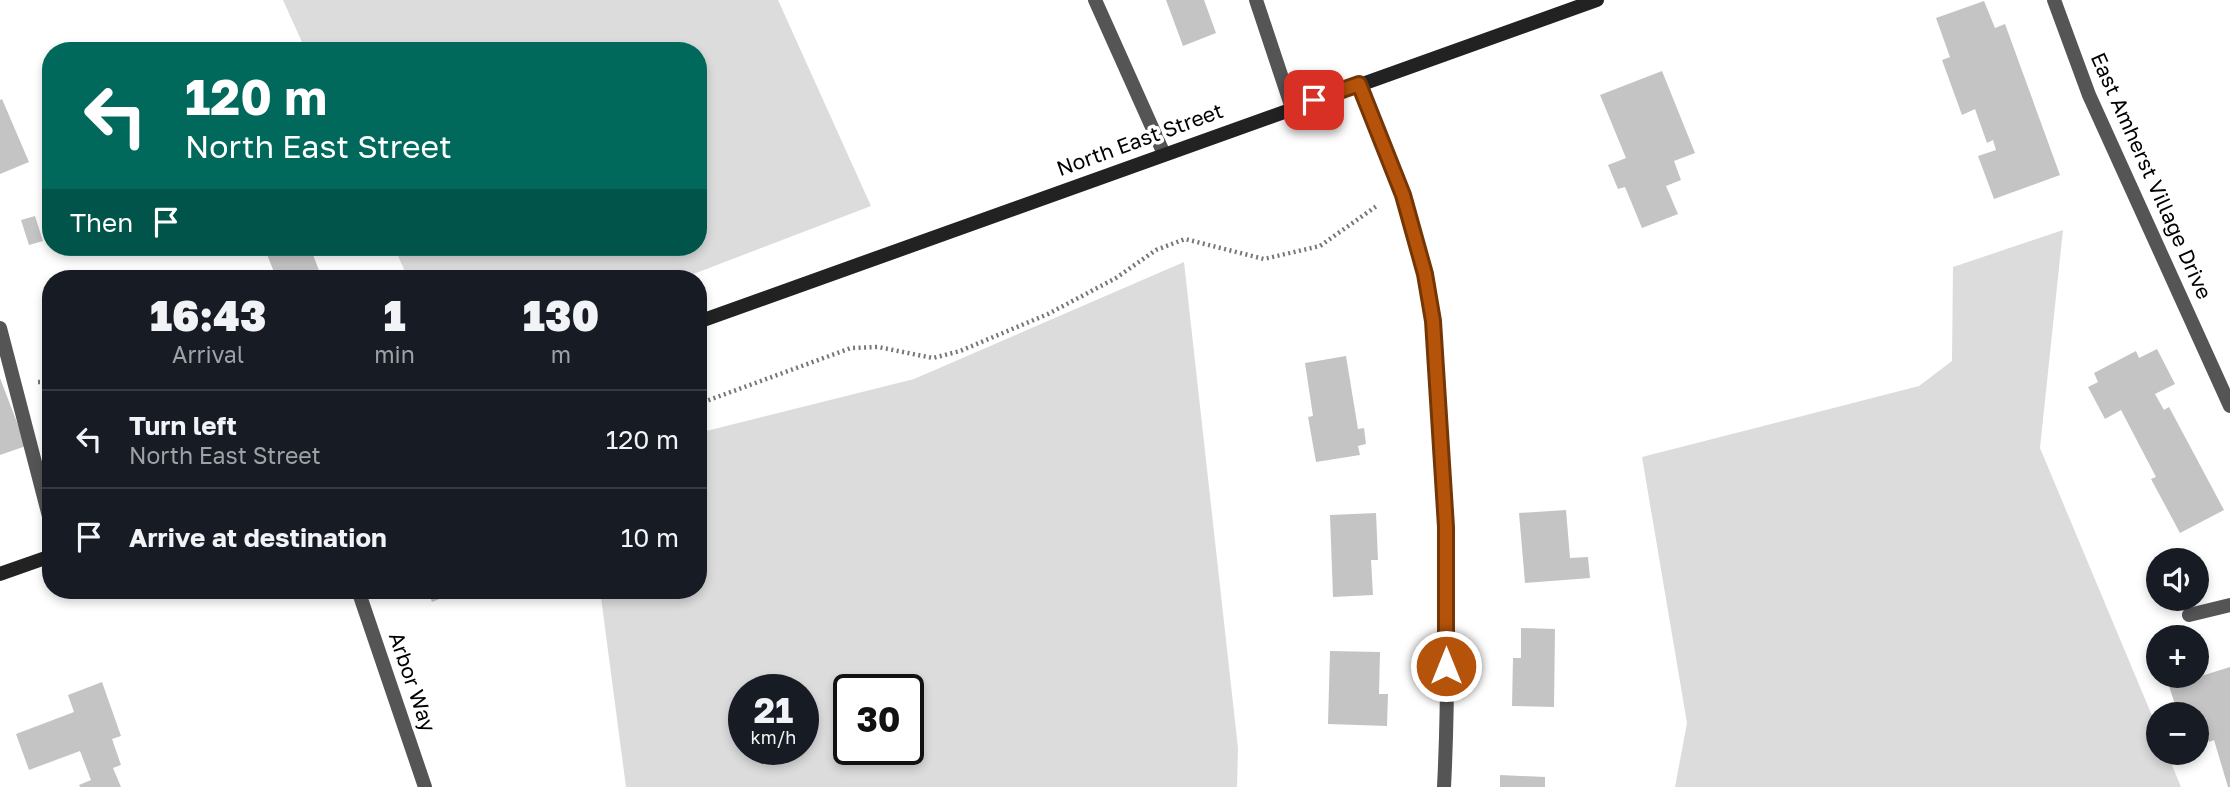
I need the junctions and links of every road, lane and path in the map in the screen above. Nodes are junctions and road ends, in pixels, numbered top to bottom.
1 (1095, 0) edge
2 (1256, 0) edge
3 (1597, 0) edge
4 (2054, 0) edge
5 (1359, 84) junction
6 (1292, 108) junction
7 (1164, 154) junction
8 (1378, 205) dead end
9 (707, 319) edge
10 (0, 328) edge
11 (707, 401) edge
12 (2230, 407) edge
13 (42, 489) edge
14 (42, 559) edge
15 (0, 574) edge
16 (361, 599) edge
17 (2230, 605) edge
18 (2189, 615) dead end
19 (425, 787) edge
20 (1444, 787) edge

1 - 7 street
2 - 6 street
3 - 5 main road, North East Street
4 - 12 street, East Amherst Village Drive
5 - 6 main road, North East Street
5 - 20 street
6 - 7 main road, North East Street
7 - 9 main road, North East Street
8 - 11 path
10 - 13 street
14 - 15 main road
16 - 19 street, Arbor Way
17 - 18 street

